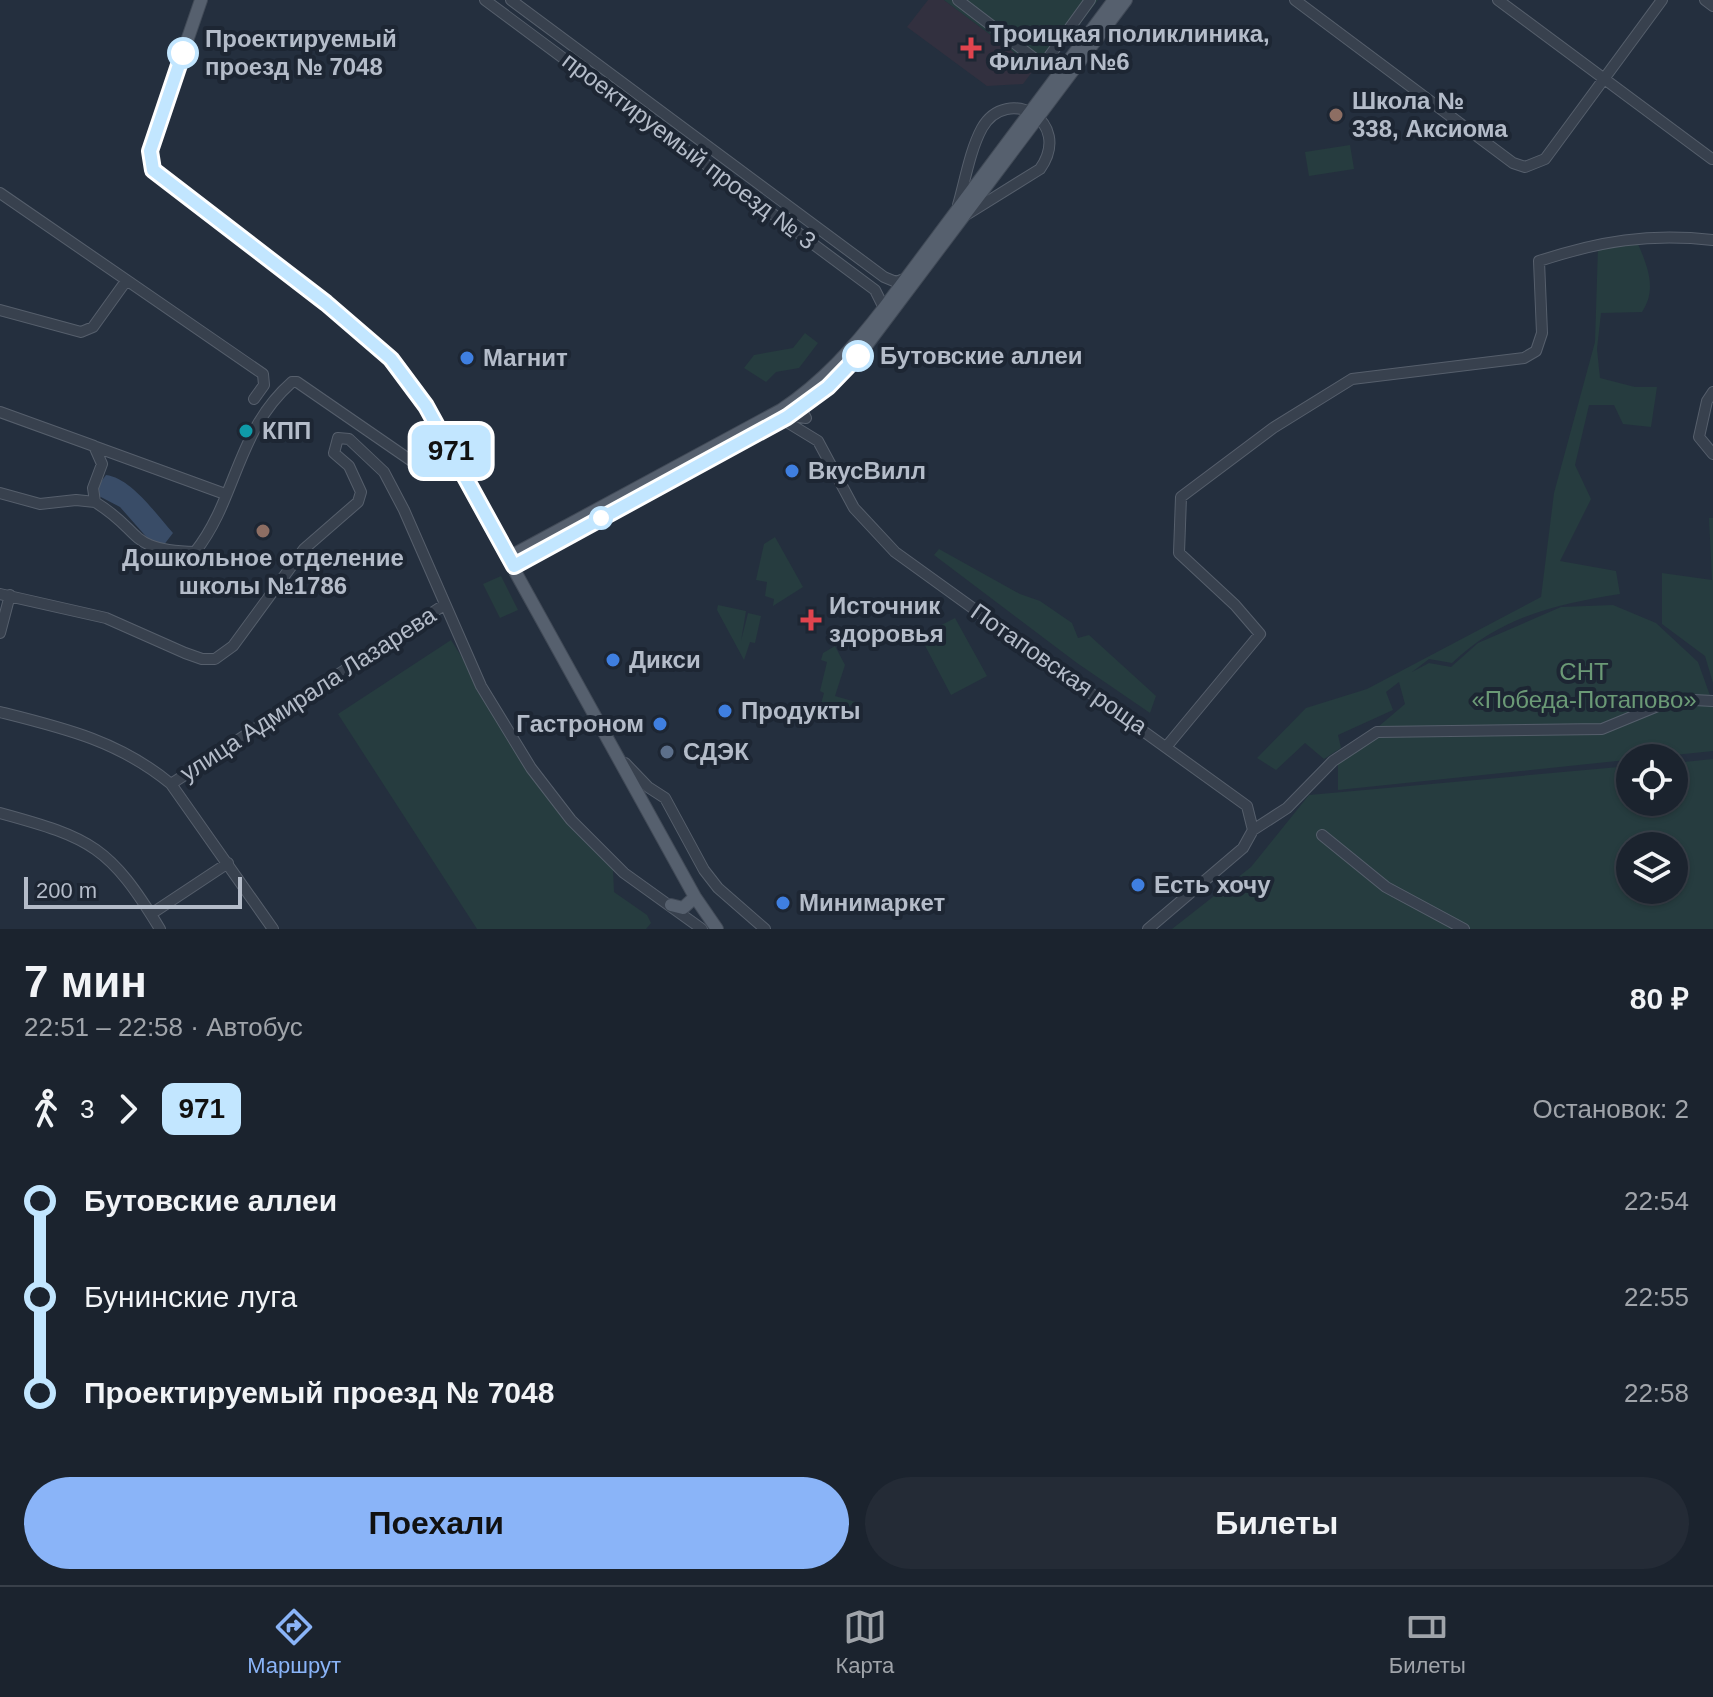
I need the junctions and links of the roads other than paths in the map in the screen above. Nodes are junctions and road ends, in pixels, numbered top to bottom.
1 (201, 0) edge
2 (485, 0) edge
3 (511, 0) edge
4 (958, 0) edge
5 (1090, 0) edge
6 (1114, 0) edge
7 (1126, 0) edge
8 (1295, 0) edge
9 (1498, 0) edge
10 (1662, 0) edge
11 (1705, 0) edge
12 (1713, 6) edge
13 (1604, 79) junction
14 (1034, 114) junction
15 (1712, 159) edge
16 (0, 193) edge
17 (960, 213) junction
18 (1713, 240) edge
19 (907, 278) junction
20 (126, 281) junction
21 (884, 308) junction
22 (0, 310) edge
23 (1713, 392) edge
24 (254, 399) dead end
25 (798, 404) junction
26 (0, 412) edge
27 (94, 446) junction
28 (1713, 454) edge
29 (461, 471) junction
30 (228, 489) junction
31 (0, 493) edge
32 (95, 502) junction
33 (511, 562) junction
34 (5, 595) edge
35 (444, 605) junction
36 (0, 633) edge
37 (1713, 701) edge
38 (0, 712) edge
39 (1167, 746) junction
40 (614, 748) junction
41 (171, 784) junction
42 (0, 813) edge
43 (1253, 830) junction
44 (1322, 835) dead end
45 (228, 863) junction
46 (695, 897) junction
47 (671, 905) junction
48 (151, 914) junction
49 (160, 929) edge
50 (273, 929) edge
51 (702, 929) edge
52 (717, 929) edge
53 (765, 929) edge
54 (1148, 929) edge
55 (1464, 929) edge

1 - 29 main road
2 - 21 street, проектируемый проезд № 3
3 - 19 street, проектируемый проезд № 3
4 - 5 street
6 - 14 main road
7 - 14 main road
8 - 13 street
9 - 13 street
10 - 13 street
11 - 12 street
13 - 15 street
14 - 17 main road
14 - 17 street
14 - 17 street
16 - 20 street
17 - 19 main road
17 - 25 main road
18 - 39 street
19 - 21 main road
20 - 22 street
20 - 24 street
21 - 25 main road
23 - 28 street
25 - 33 main road
25 - 39 street, Потаповская роща
26 - 27 street
27 - 30 street
27 - 32 street
29 - 30 street
29 - 33 main road
30 - 32 street
31 - 32 street
33 - 40 main road
34 - 35 street
34 - 36 street
35 - 41 street, улица Адмирала Лазарева
35 - 47 street
37 - 43 street
38 - 41 street, улица Адмирала Лазарева
39 - 43 street, Потаповская роща
40 - 46 main road
40 - 53 street
41 - 45 street, улица Адмирала Лазарева
42 - 48 street
43 - 54 street
44 - 55 street
45 - 48 street
45 - 50 street, улица Адмирала Лазарева
46 - 47 main road
46 - 52 main road
47 - 51 street
48 - 49 street

